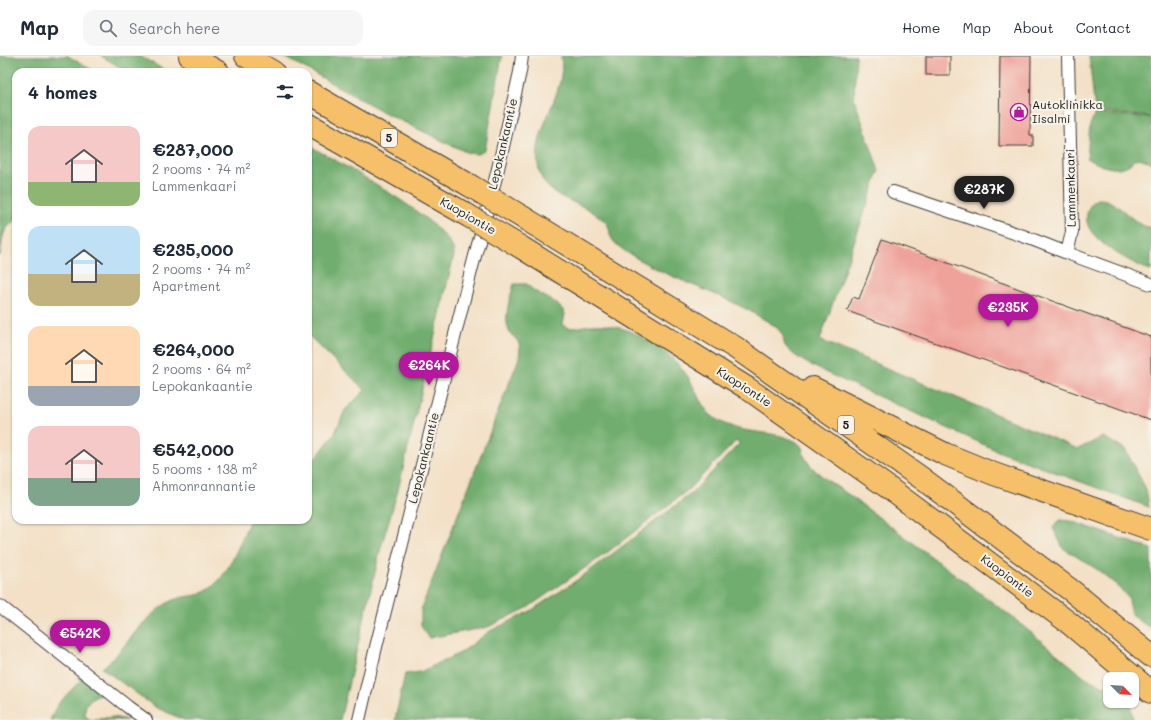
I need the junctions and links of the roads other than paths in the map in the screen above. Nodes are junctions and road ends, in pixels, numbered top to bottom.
1 (190, 56) edge
2 (246, 56) edge
3 (522, 56) edge
4 (1068, 56) edge
5 (211, 68) edge
6 (266, 68) edge
7 (312, 94) edge
8 (312, 126) edge
9 (893, 192) dead end
10 (1067, 253) junction
11 (1151, 284) edge
12 (736, 348) junction
13 (1151, 529) edge
14 (0, 606) edge
15 (1068, 622) junction
16 (1151, 656) edge
17 (1117, 672) edge
18 (1151, 692) edge
19 (1139, 694) edge
20 (1151, 706) edge
21 (146, 720) edge
22 (359, 720) edge

1 - 5 highway
2 - 6 highway
3 - 22 street, Lepokankaantie
4 - 10 street, Lammenkaari
7 - 12 highway, 5, bridge
8 - 15 highway, Kuopiontie / 5, bridge
9 - 10 street
10 - 11 street
12 - 13 highway
12 - 16 highway, 5
14 - 21 street
15 - 17 highway
15 - 18 highway, Kuopiontie / 5
19 - 20 highway

